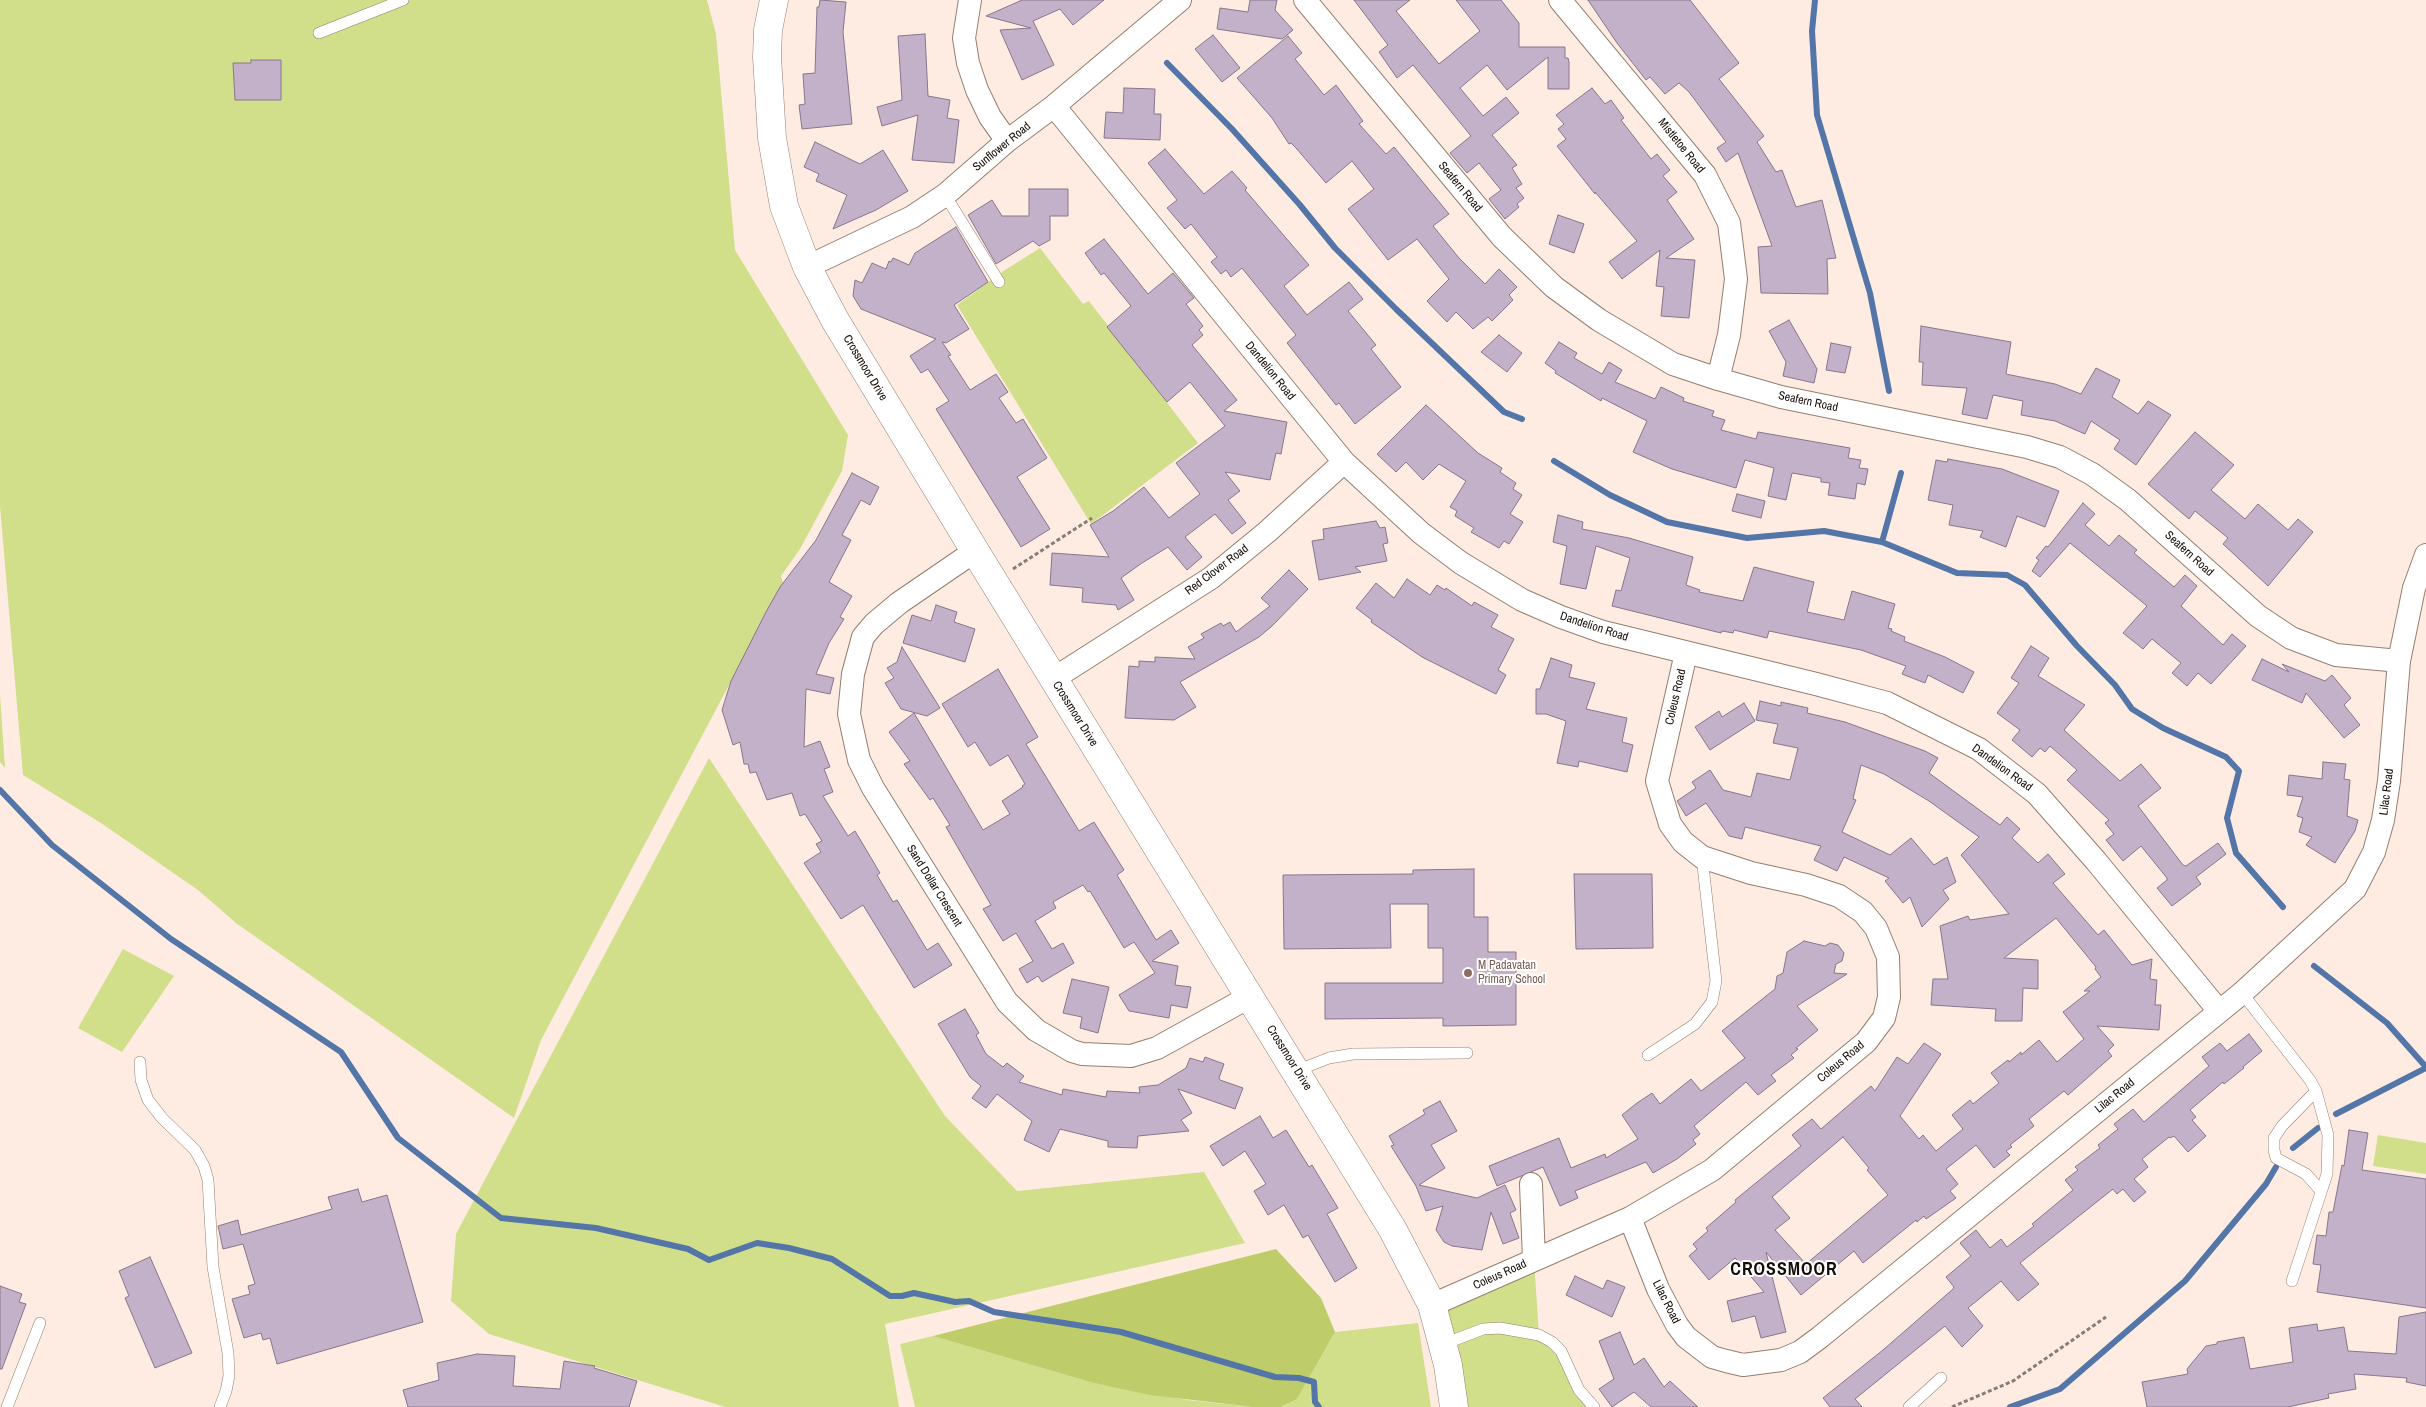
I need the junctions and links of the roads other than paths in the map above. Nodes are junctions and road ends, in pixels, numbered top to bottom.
1 (403, 0) edge
2 (774, 0) edge
3 (970, 0) edge
4 (1180, 0) edge
5 (1305, 0) edge
6 (1560, 0) edge
7 (319, 33) dead end
8 (1054, 106) junction
9 (1007, 141) junction
10 (945, 195) junction
11 (807, 267) junction
12 (1000, 282) dead end
13 (1718, 379) junction
14 (1344, 462) junction
15 (975, 551) junction
16 (2426, 555) edge
17 (1686, 653) junction
18 (2398, 661) junction
19 (1053, 679) junction
20 (1702, 857) junction
21 (2242, 993) junction
22 (1251, 996) junction
23 (2219, 1011) junction
24 (1467, 1053) dead end
25 (1648, 1056) dead end
26 (140, 1062) dead end
27 (1296, 1071) junction
28 (2316, 1091) junction
29 (1531, 1184) dead end
30 (2322, 1192) junction
31 (1630, 1218) junction
32 (1534, 1260) junction
33 (2292, 1281) dead end
34 (1432, 1304) junction
35 (40, 1323) dead end
36 (1444, 1344) junction
37 (1941, 1378) dead end
38 (7, 1407) edge
39 (220, 1407) edge
40 (1454, 1407) edge
41 (1594, 1407) edge
42 (1909, 1407) edge

1 - 7 lane
2 - 11 street, Crossmoor Drive
3 - 9 street
4 - 8 street, Sunflower Road
5 - 13 street, Seafern Road
6 - 13 street, Mistletoe Road
8 - 9 street, Sunflower Road
8 - 14 street, Dandelion Road
9 - 10 street, Sunflower Road
10 - 11 street, Sunflower Road
10 - 12 lane
11 - 15 street, Crossmoor Drive
13 - 18 street, Seafern Road
14 - 17 street, Dandelion Road
14 - 19 street, Red Clover Road
15 - 19 street, Crossmoor Drive
15 - 22 street, Sand Dollar Crescent
16 - 18 street, Lilac Road
17 - 20 street, Coleus Road
17 - 23 street, Dandelion Road
18 - 21 street, Lilac Road
19 - 22 street, Crossmoor Drive
20 - 25 lane
20 - 31 street, Coleus Road
21 - 23 street, Lilac Road
21 - 28 lane
22 - 27 street, Crossmoor Drive
23 - 31 street, Lilac Road
24 - 27 lane
26 - 39 lane
27 - 34 street, Crossmoor Drive
28 - 30 lane
28 - 30 lane
29 - 32 street
30 - 33 lane
31 - 32 street, Coleus Road
32 - 34 street, Coleus Road
34 - 36 street, Crossmoor Drive
35 - 38 lane
36 - 40 street, Crossmoor Drive
36 - 41 lane
37 - 42 lane

